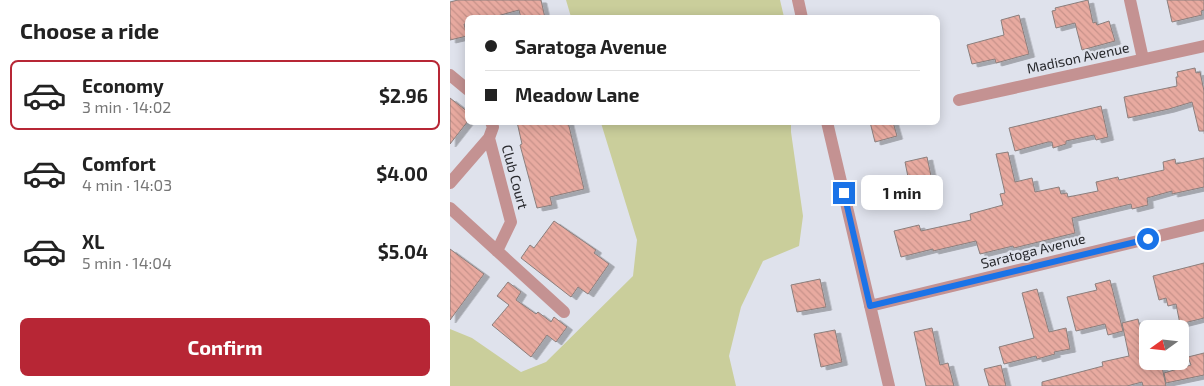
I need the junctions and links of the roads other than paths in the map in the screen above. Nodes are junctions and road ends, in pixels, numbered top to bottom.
1 (798, 0) edge
2 (1130, 0) edge
3 (801, 15) edge
4 (1204, 46) edge
5 (1143, 59) junction
6 (450, 75) edge
7 (465, 88) edge
8 (959, 100) dead end
9 (492, 125) edge
10 (828, 125) edge
11 (489, 138) junction
12 (450, 183) edge
13 (450, 208) edge
14 (1204, 225) edge
15 (496, 251) junction
16 (870, 306) junction
17 (564, 312) dead end
18 (889, 386) edge

1 - 3 street
2 - 5 street
4 - 5 street, Madison Avenue
5 - 8 street, Madison Avenue
6 - 7 street
9 - 11 street, Club Court
10 - 16 street
11 - 12 street, Club Court
11 - 15 street, Club Court
13 - 15 street
14 - 16 street, Saratoga Avenue
15 - 17 street
16 - 18 street

